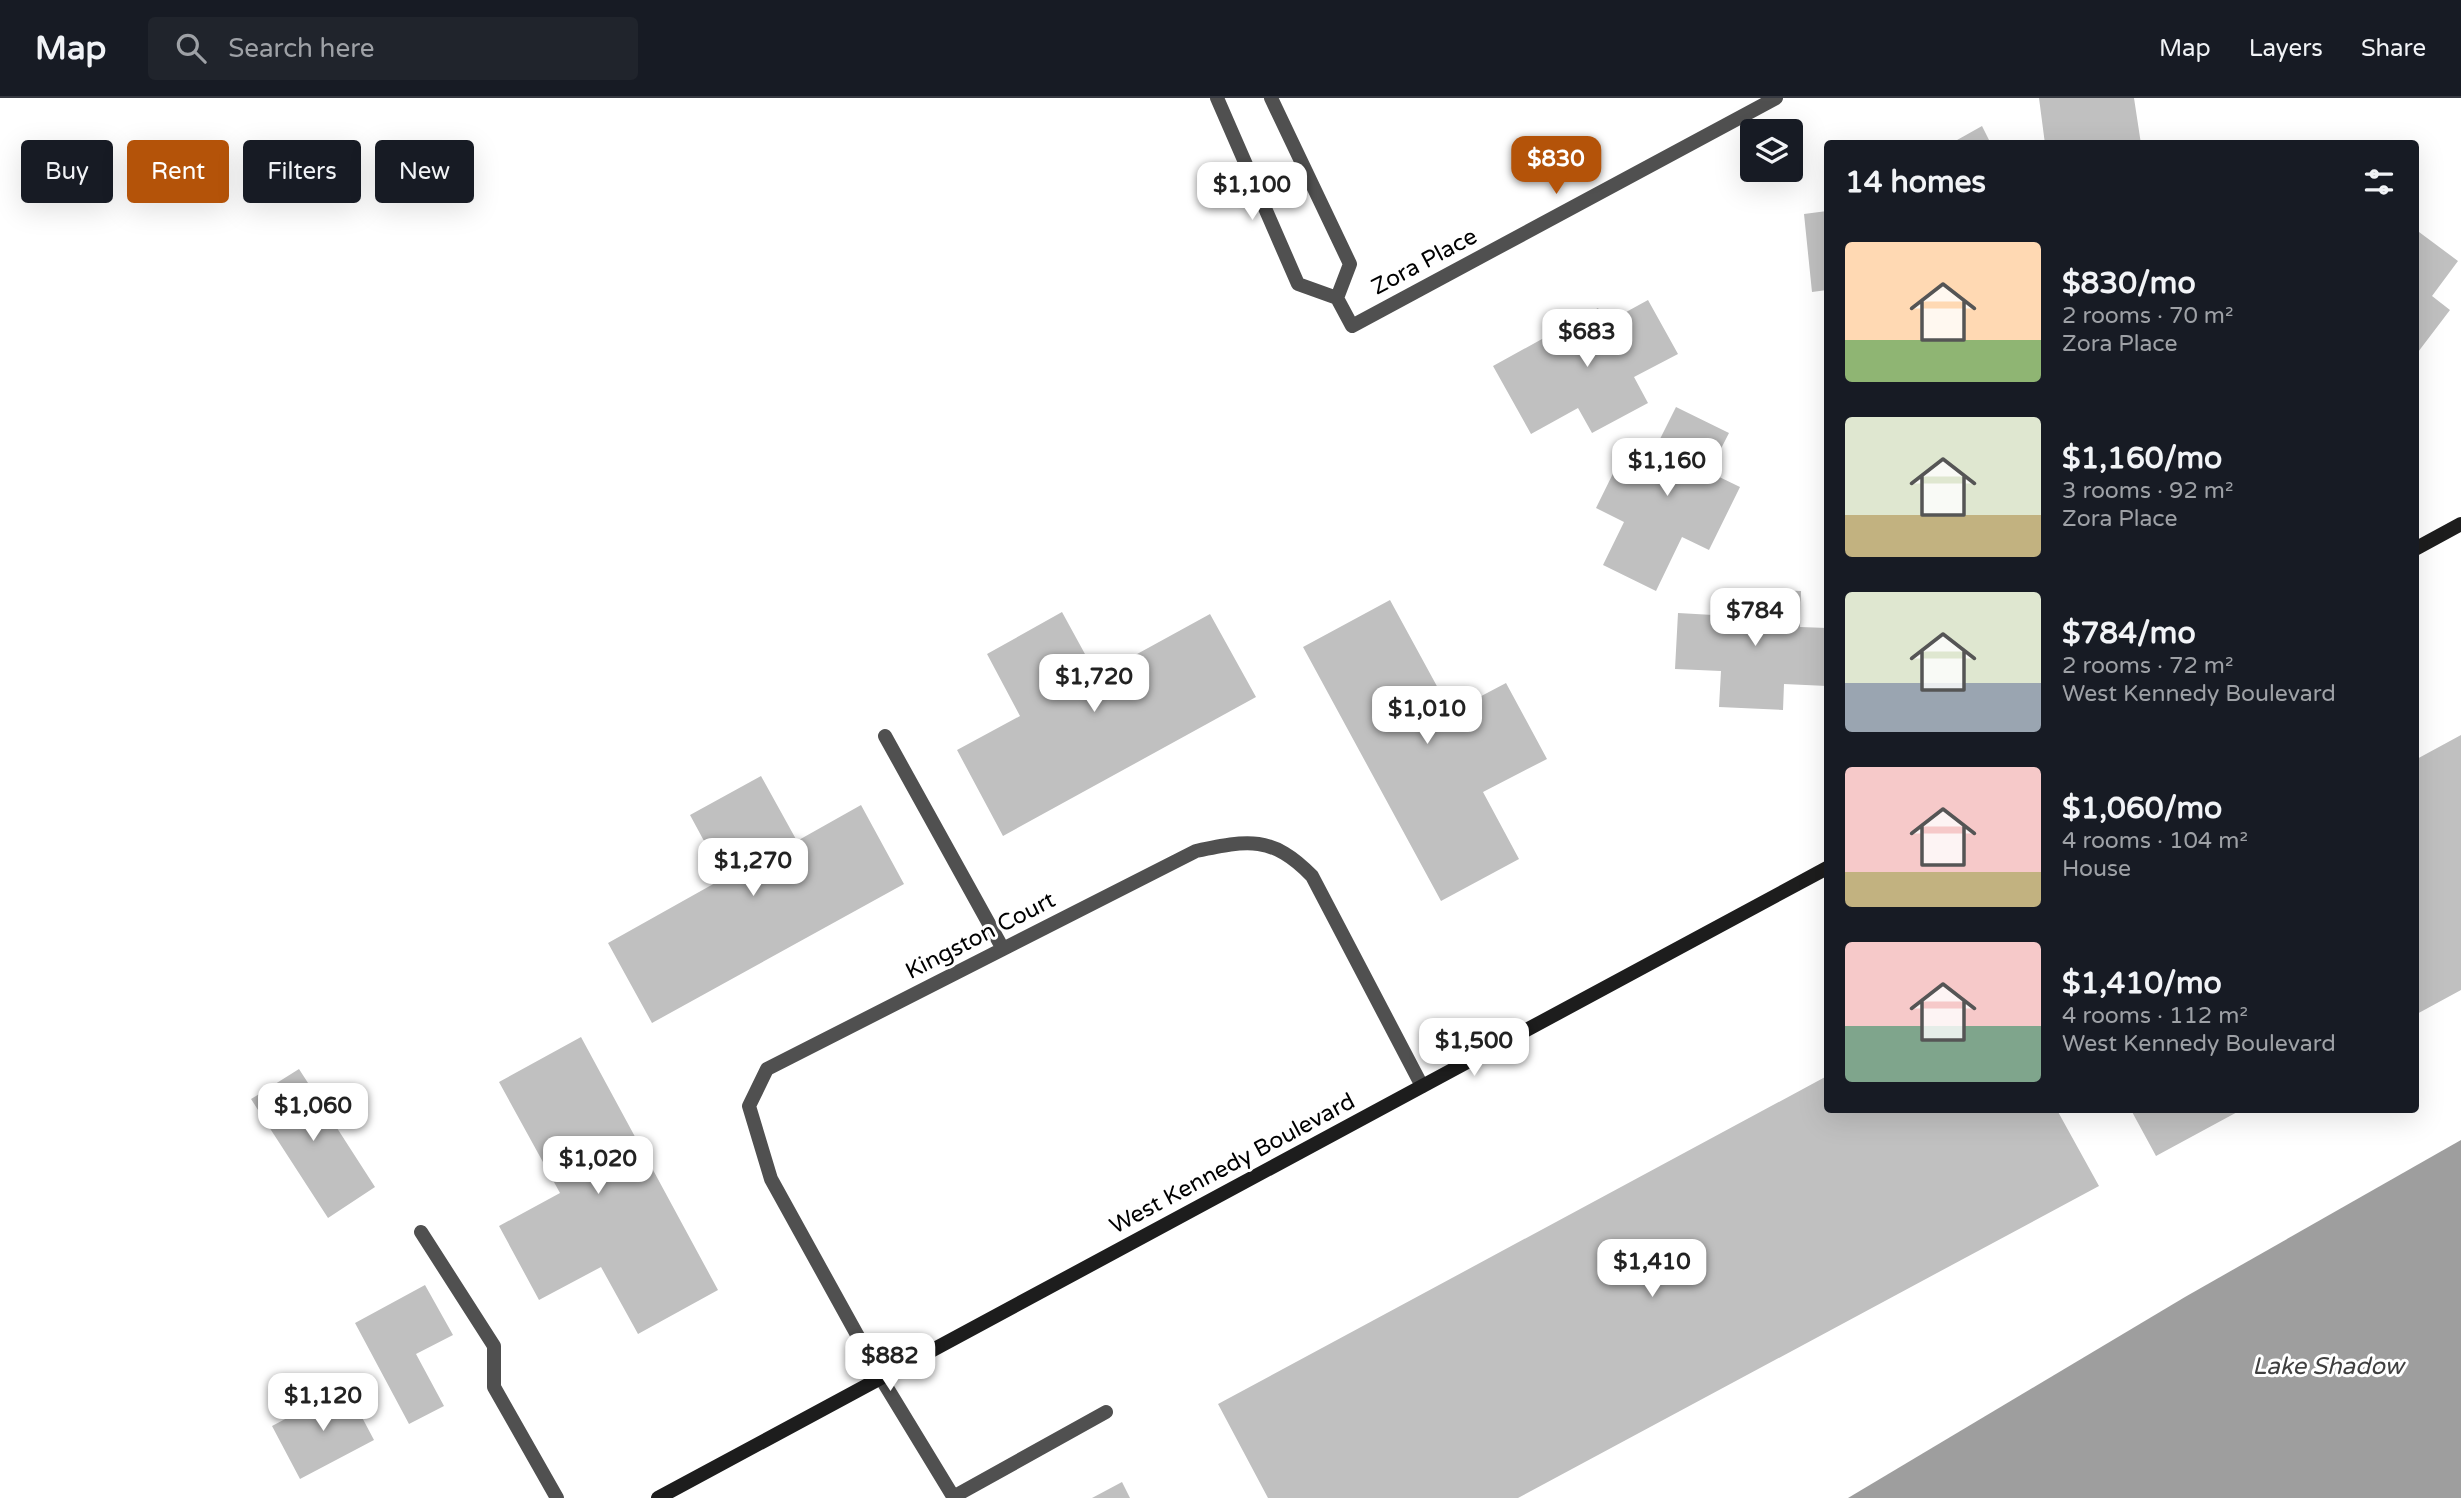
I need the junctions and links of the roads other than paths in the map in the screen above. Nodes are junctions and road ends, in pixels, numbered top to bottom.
1 (1217, 98) edge
2 (1271, 98) edge
3 (1776, 98) edge
4 (1337, 298) junction
5 (2461, 524) edge
6 (2419, 547) edge
7 (885, 736) dead end
8 (1824, 870) edge
9 (1003, 949) junction
10 (1422, 1086) junction
11 (421, 1232) dead end
12 (881, 1378) junction
13 (1106, 1412) dead end
14 (557, 1498) edge
15 (658, 1498) edge
16 (953, 1498) edge

1 - 4 street
2 - 4 street
3 - 4 street, Zora Place
5 - 6 main road
7 - 9 street
8 - 10 main road, West Kennedy Boulevard
9 - 10 street, Kingston Court
9 - 12 street, Kingston Court
10 - 12 main road, West Kennedy Boulevard
11 - 14 street
12 - 15 main road, West Kennedy Boulevard
12 - 16 street, Kingston Court
13 - 16 street

